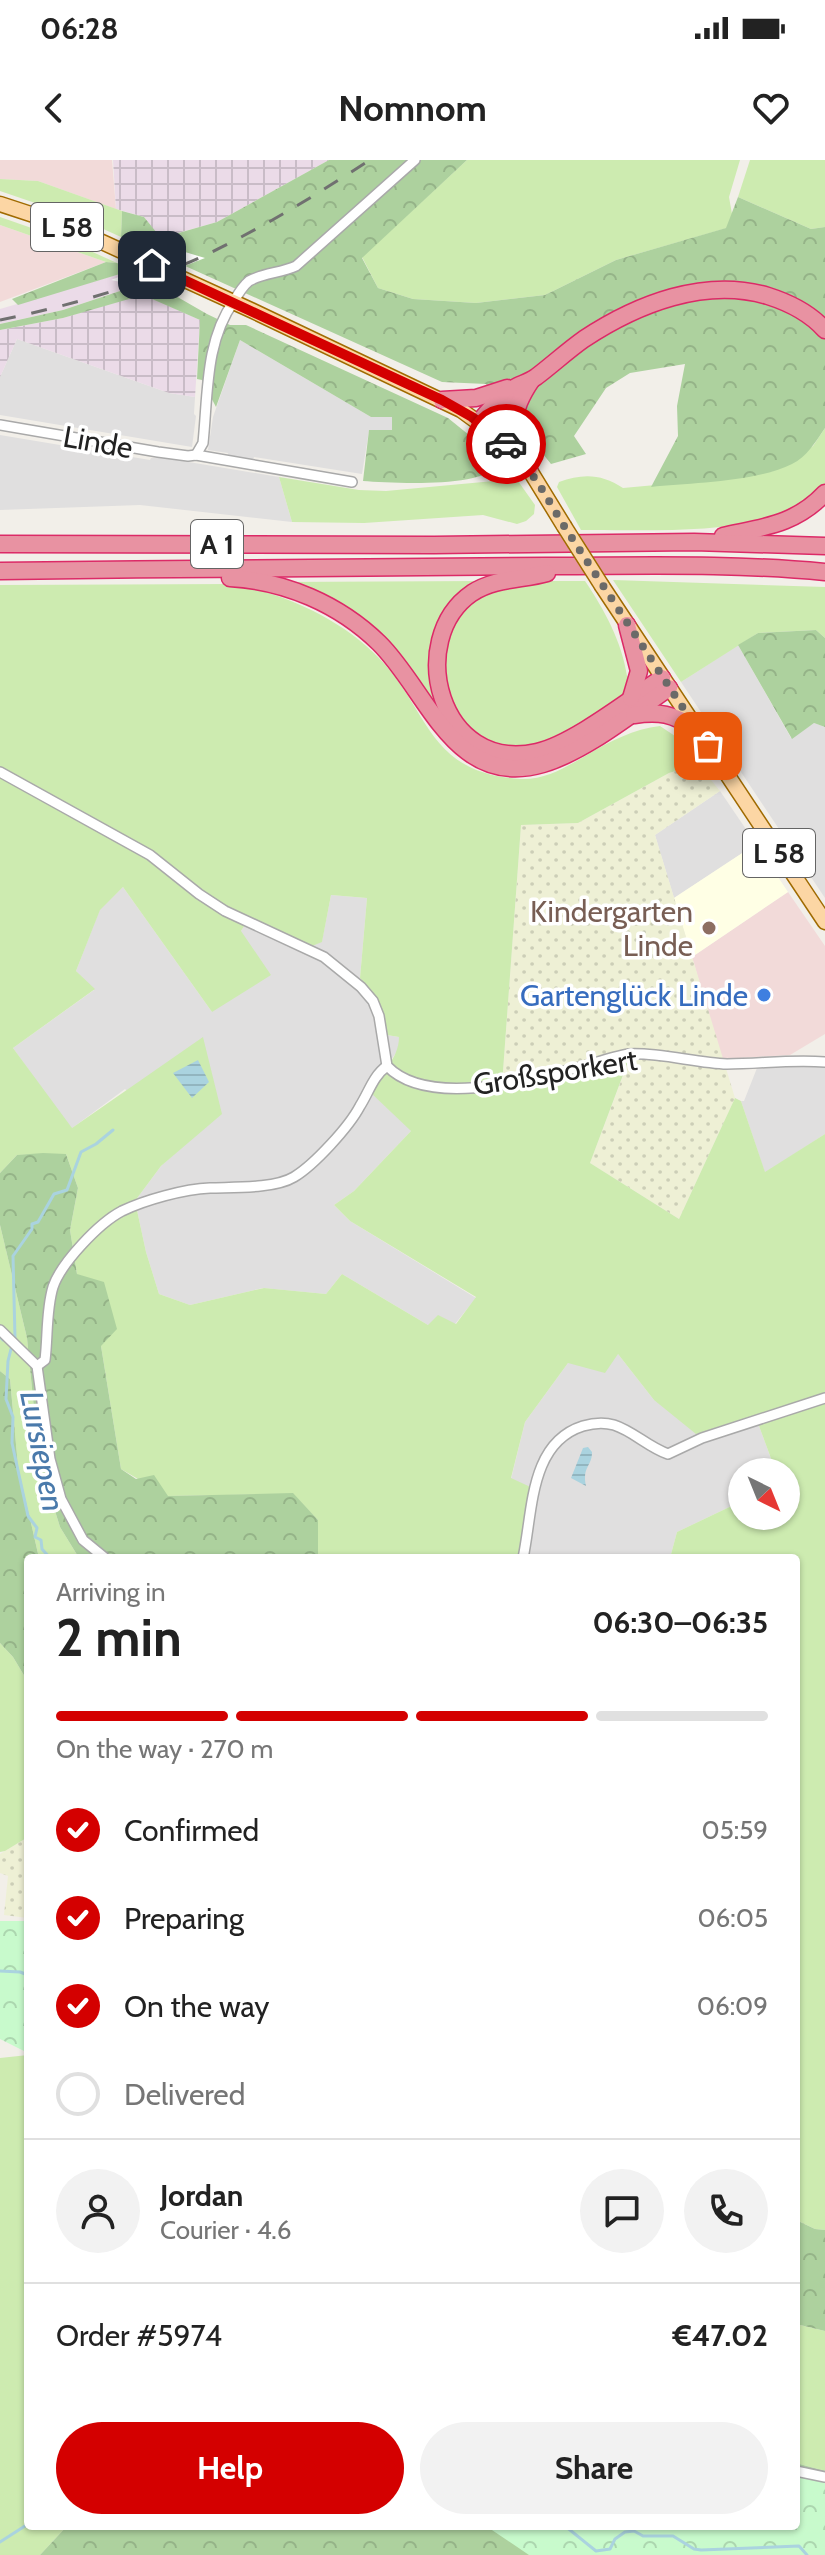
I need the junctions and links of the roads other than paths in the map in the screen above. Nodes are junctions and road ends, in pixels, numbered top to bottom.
1 (415, 160) edge
2 (0, 204) edge
3 (233, 302) junction
4 (825, 330) edge
5 (518, 392) junction
6 (446, 402) junction
7 (0, 425) edge
8 (483, 425) junction
9 (196, 455) junction
10 (529, 469) junction
11 (352, 482) dead end
12 (825, 493) edge
13 (694, 542) junction
14 (0, 544) edge
15 (825, 546) edge
16 (569, 566) junction
17 (173, 569) junction
18 (0, 571) edge
19 (825, 572) edge
20 (627, 625) junction
21 (666, 683) junction
22 (631, 698) junction
23 (628, 716) junction
24 (695, 728) junction
25 (0, 772) edge
26 (825, 922) edge
27 (825, 1062) edge
28 (387, 1066) junction
29 (0, 1330) edge
30 (37, 1366) junction
31 (825, 1398) edge
32 (100, 1554) edge
33 (523, 1554) edge
34 (800, 2472) edge
35 (825, 2477) edge

1 - 3 street
2 - 3 main road, L 58
3 - 6 main road, L 58
3 - 9 street
4 - 5 highway
5 - 6 highway
5 - 8 highway
5 - 10 highway
6 - 8 main road, L 58
7 - 9 street, Linde
8 - 10 main road, L 58
9 - 11 street, Linde
10 - 20 main road, L 58, bridge
12 - 13 highway
13 - 14 highway, A 1
13 - 15 highway, A 1
16 - 17 highway, A 1
16 - 19 highway, A 1
16 - 22 highway
17 - 18 highway, A 1
17 - 23 highway
20 - 21 main road, L 58
20 - 22 highway
21 - 22 highway
21 - 23 highway
21 - 24 main road, L 58
23 - 24 highway
24 - 26 main road, L 58
25 - 28 street
27 - 28 street, Großsporkert
28 - 30 street
29 - 30 street
30 - 32 street
31 - 33 street
34 - 35 street

